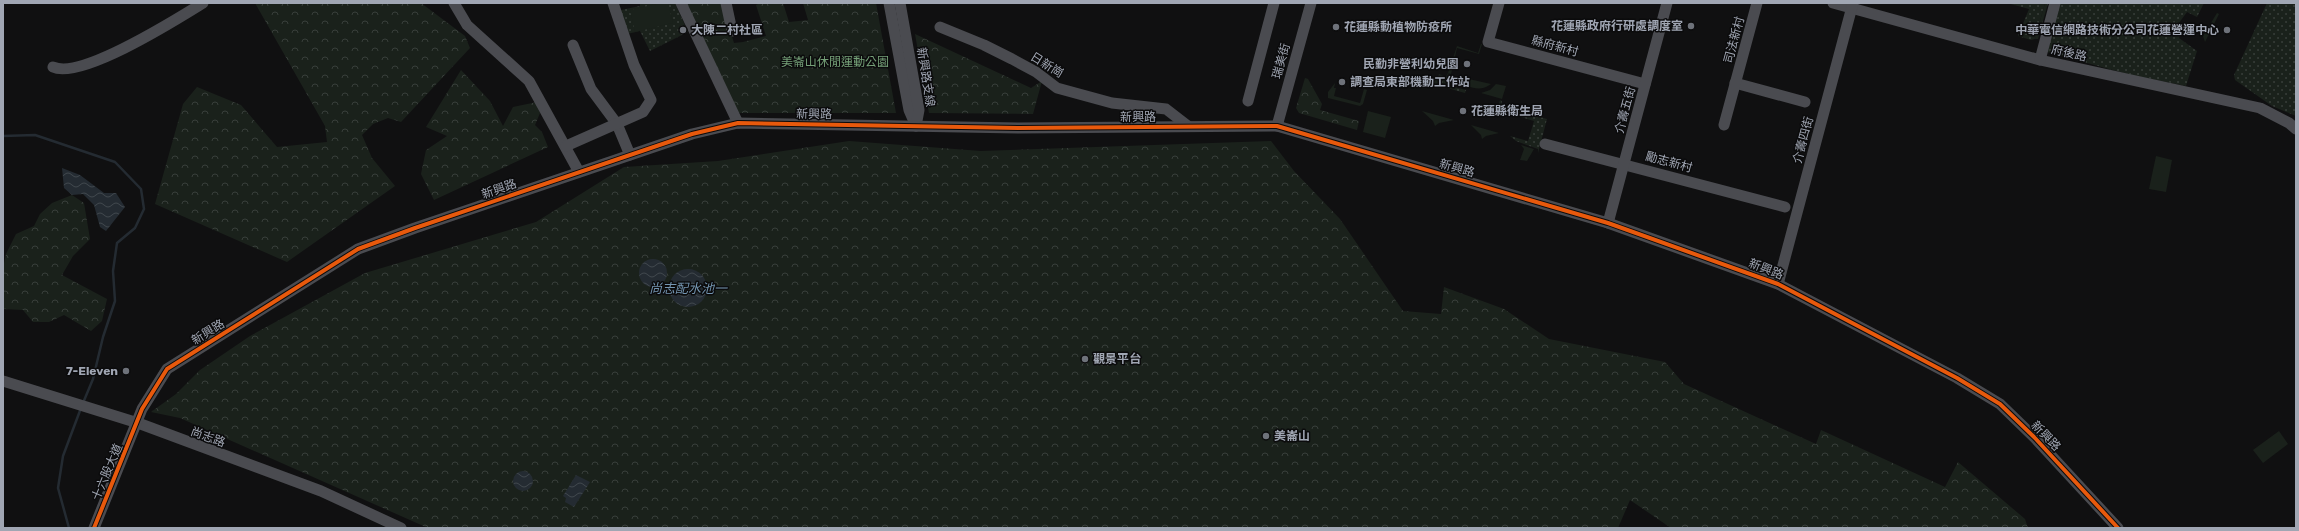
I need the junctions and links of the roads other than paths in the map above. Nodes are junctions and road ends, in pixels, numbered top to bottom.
1 (203, 3) edge
2 (454, 3) edge
3 (613, 3) edge
4 (681, 3) edge
5 (726, 3) edge
6 (889, 3) edge
7 (900, 3) edge
8 (1274, 3) edge
9 (1311, 3) edge
10 (1667, 3) edge
11 (1757, 3) edge
12 (1833, 3) edge
13 (2055, 3) edge
14 (1852, 6) edge
15 (1497, 8) edge
16 (940, 27) dead end
17 (732, 31) dead end
18 (573, 45) dead end
19 (2040, 60) junction
20 (53, 67) dead end
21 (1735, 83) junction
22 (1645, 84) junction
23 (1248, 101) dead end
24 (1805, 102) dead end
25 (738, 123) junction
26 (617, 124) junction
27 (1724, 125) dead end
28 (916, 126) junction
29 (1188, 126) junction
30 (1276, 126) junction
31 (2296, 130) edge
32 (1545, 144) dead end
33 (566, 146) junction
34 (630, 155) junction
35 (1624, 164) junction
36 (579, 172) junction
37 (1785, 207) dead end
38 (1608, 223) junction
39 (1778, 284) junction
40 (3, 382) edge
41 (138, 423) junction
42 (94, 528) edge
43 (401, 528) edge
44 (2118, 528) edge

1 - 20 street
2 - 33 street
3 - 26 street
4 - 25 street
5 - 17 street
6 - 28 street, 新興路支線
7 - 28 street, 新興路支線
8 - 23 street
9 - 30 street, 瑞美街
10 - 22 street, 介壽五街
11 - 21 street, 司法新村
12 - 14 street, 府後路
13 - 19 street
14 - 19 street, 府後路
14 - 39 street, 介壽四街
15 - 22 street, 縣府新村
16 - 29 street, 日新崗
18 - 26 street
19 - 31 street, 府後路
21 - 24 street
21 - 27 street, 司法新村
22 - 35 street, 介壽五街
25 - 28 street, 新興路
25 - 34 street, 新興路
26 - 33 street
26 - 34 street
28 - 29 street, 新興路
29 - 30 street, 新興路
30 - 38 street, 新興路
32 - 35 street, 勵志新村
33 - 36 street
34 - 36 street, 新興路
35 - 37 street, 勵志新村
35 - 38 street, 介壽五街
36 - 41 street, 新興路
38 - 39 street, 新興路
39 - 44 street, 新興路
40 - 41 street, 尚志路
41 - 42 street, 十六股大道
41 - 43 street, 尚志路

